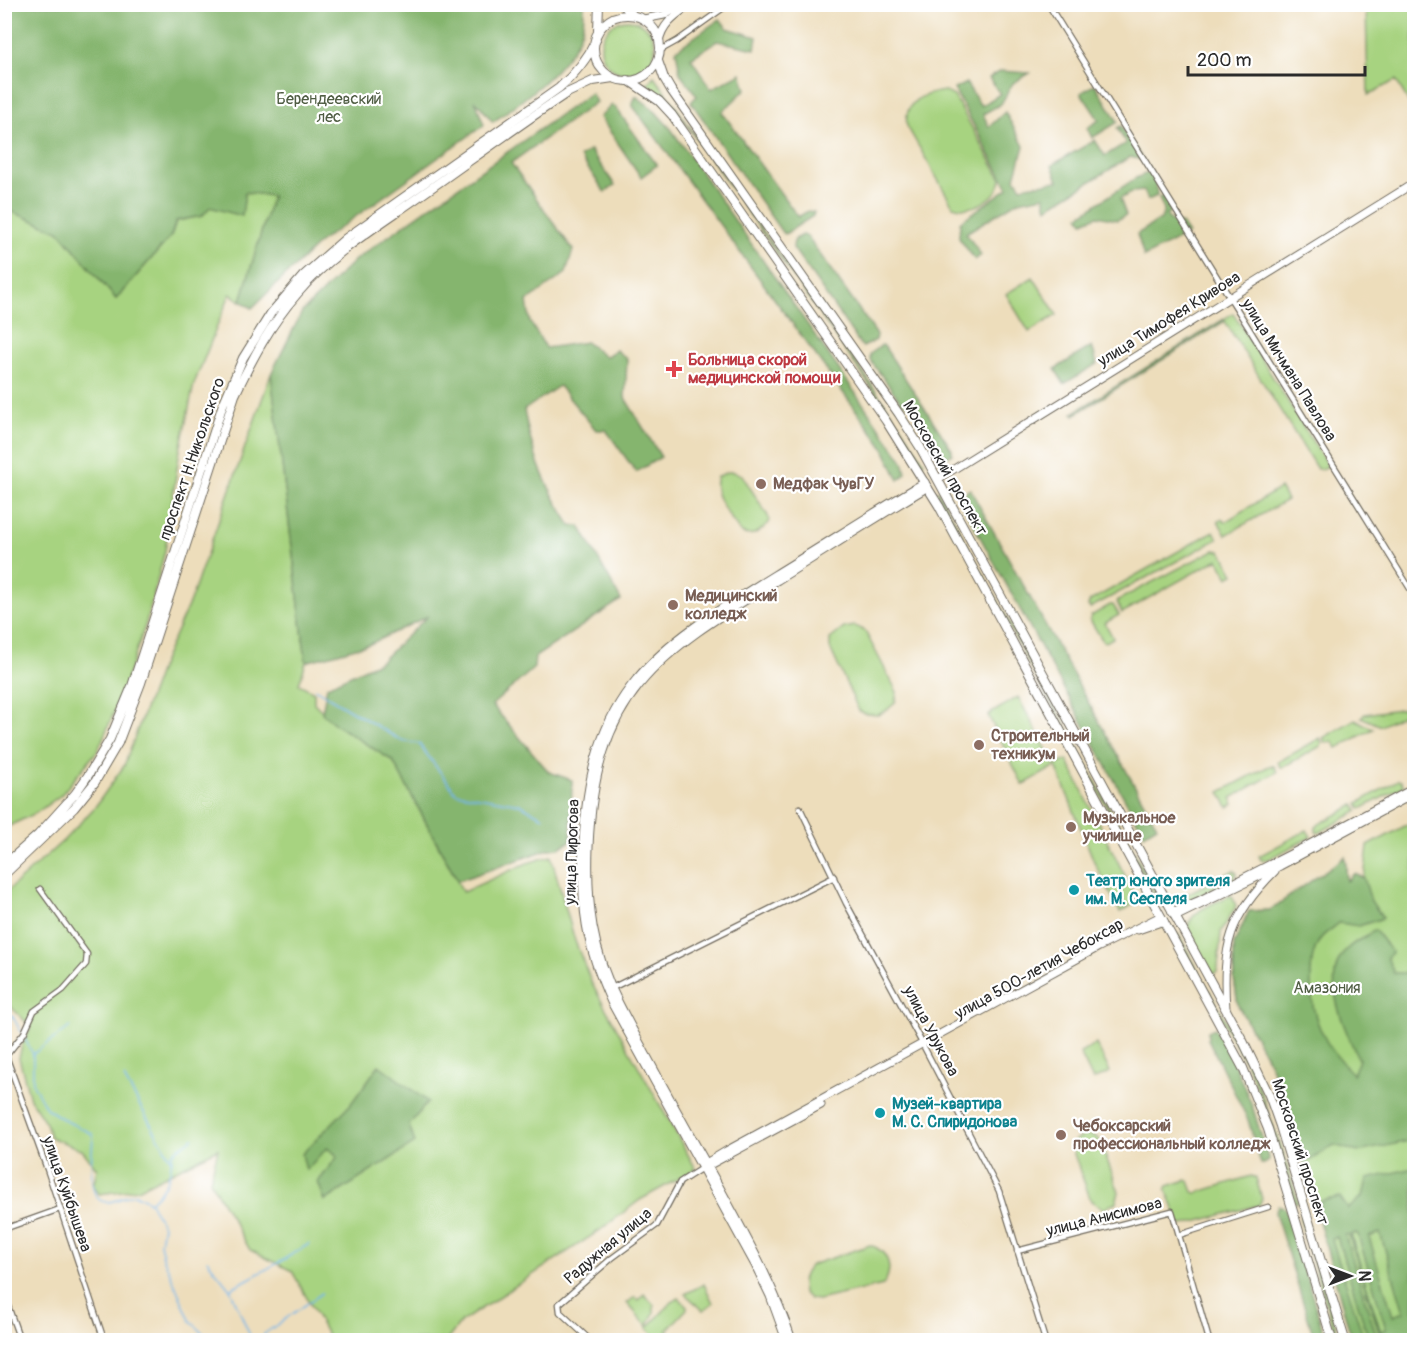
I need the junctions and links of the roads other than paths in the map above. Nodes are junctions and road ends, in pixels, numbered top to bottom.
1 (599, 4) edge
2 (622, 4) edge
3 (680, 4) edge
4 (691, 4) edge
5 (729, 4) edge
6 (1048, 4) edge
7 (633, 15) junction
8 (644, 19) junction
9 (596, 36) junction
10 (659, 46) junction
11 (658, 61) junction
12 (613, 78) junction
13 (628, 80) junction
14 (1414, 183) edge
15 (1230, 297) junction
16 (938, 479) junction
17 (927, 484) junction
18 (1414, 595) edge
19 (1413, 792) edge
20 (800, 808) dead end
21 (13, 862) junction
22 (4, 865) edge
23 (1280, 866) junction
24 (4, 875) edge
25 (834, 876) junction
26 (40, 889) dead end
27 (1174, 915) junction
28 (1162, 919) junction
29 (609, 990) junction
30 (1226, 1009) junction
31 (923, 1045) junction
32 (5, 1057) edge
33 (706, 1166) junction
34 (1268, 1207) dead end
35 (60, 1209) junction
36 (1306, 1209) junction
37 (1294, 1213) junction
38 (4, 1229) edge
39 (1179, 1235) junction
40 (1017, 1251) junction
41 (4, 1295) edge
42 (783, 1323) junction
43 (1330, 1340) edge
44 (20, 1341) edge
45 (104, 1341) edge
46 (590, 1341) edge
47 (786, 1341) edge
48 (792, 1341) edge
49 (1045, 1341) edge
50 (1209, 1341) edge
51 (1345, 1341) edge

1 - 9 main road
2 - 7 main road
3 - 8 main road
4 - 10 main road
5 - 10 street
6 - 15 street, улица Мичмана Павлова
7 - 8 main road
7 - 9 main road
8 - 10 main road
9 - 12 main road
9 - 21 main road, проспект Н.Никольского
10 - 11 main road
11 - 13 main road
11 - 16 main road, Московский проспект
12 - 13 main road
12 - 21 main road, проспект Н.Никольского
13 - 17 main road, Московский проспект
14 - 15 main road, улица Тимофея Кривова
15 - 16 main road, улица Тимофея Кривова
15 - 18 street, улица Мичмана Павлова
16 - 17 main road
16 - 27 main road, Московский проспект
17 - 28 main road, Московский проспект
17 - 29 main road, улица Пирогова
19 - 23 main road
19 - 27 main road
20 - 25 street, улица Урукова
21 - 22 main road
21 - 24 main road
23 - 27 main road
23 - 30 main road
25 - 29 street
25 - 31 street, улица Урукова
26 - 32 street
27 - 28 main road
27 - 30 main road, Московский проспект
28 - 31 main road, улица 500-летия Чебоксар
28 - 37 main road, Московский проспект
29 - 33 main road, улица Пирогова
30 - 36 main road, Московский проспект
31 - 33 main road, улица 500-летия Чебоксар
31 - 40 street, улица Урукова
32 - 35 street, улица Куйбышева
33 - 42 main road, улица Пирогова
33 - 46 street, Радужная улица
34 - 39 street
35 - 38 street
35 - 45 street, улица Куйбышева
36 - 37 main road
36 - 51 main road, Московский проспект
37 - 43 main road, Московский проспект
39 - 40 street, улица Анисимова
39 - 50 street, улица Анисимова
40 - 49 street, улица Урукова
41 - 44 street
42 - 47 main road, улица Пирогова
42 - 48 main road, улица Пирогова

